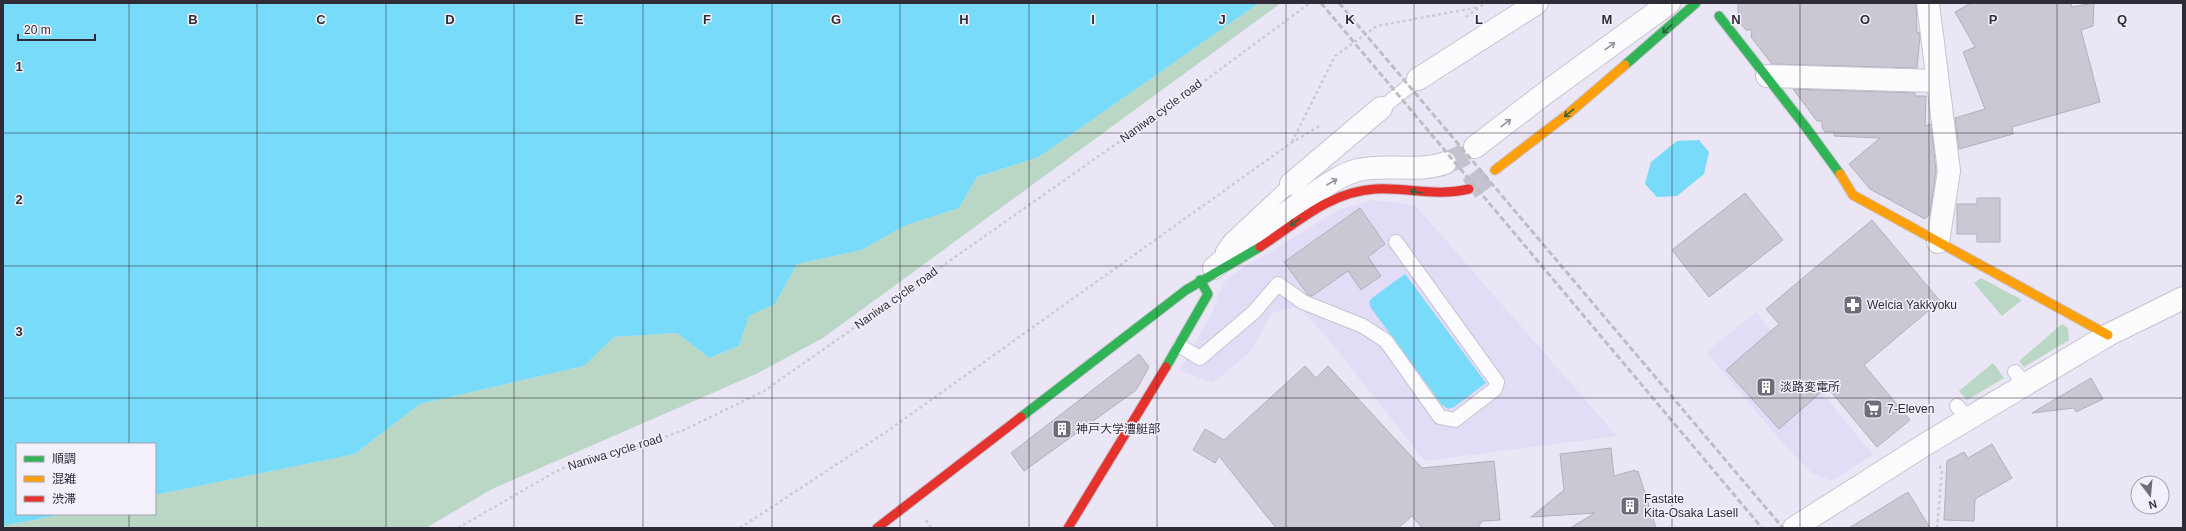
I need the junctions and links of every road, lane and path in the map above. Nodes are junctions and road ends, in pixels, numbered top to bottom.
1 (1310, 3) edge
2 (1485, 3) edge
3 (1537, 3) edge
4 (1669, 3) edge
5 (1696, 3) edge
6 (1928, 3) edge
7 (1719, 16) dead end
8 (1767, 76) junction
9 (1418, 79) joint
10 (1936, 81) junction
11 (1384, 106) joint
12 (1475, 147) tunnel mouth
13 (1445, 163) tunnel mouth
14 (1495, 170) tunnel mouth
15 (1291, 184) joint
16 (1469, 189) tunnel mouth
17 (1396, 242) dead end
18 (1938, 242) junction
19 (1200, 280) junction
20 (2183, 298) edge
21 (2108, 335) junction
22 (1180, 346) junction
23 (1926, 444) junction
24 (458, 528) edge
25 (740, 528) edge
26 (877, 528) edge
27 (1068, 528) edge
28 (1794, 528) edge
29 (1936, 528) edge

1 - 24 path, Naniwa cycle road
2 - 25 path
3 - 9 street
12 -> 4 street
5 -> 14 street
6 - 10 street
7 - 8 street
8 - 10 street
8 - 18 street
9 - 11 lane
10 - 18 street
11 - 15 street
19 -> 13 street
15 - 19 lane
16 -> 19 street
17 - 22 lane
18 - 21 street
19 - 22 street
19 - 26 street
20 - 21 street
21 - 23 street
22 - 27 street
23 - 28 street
23 - 29 path

